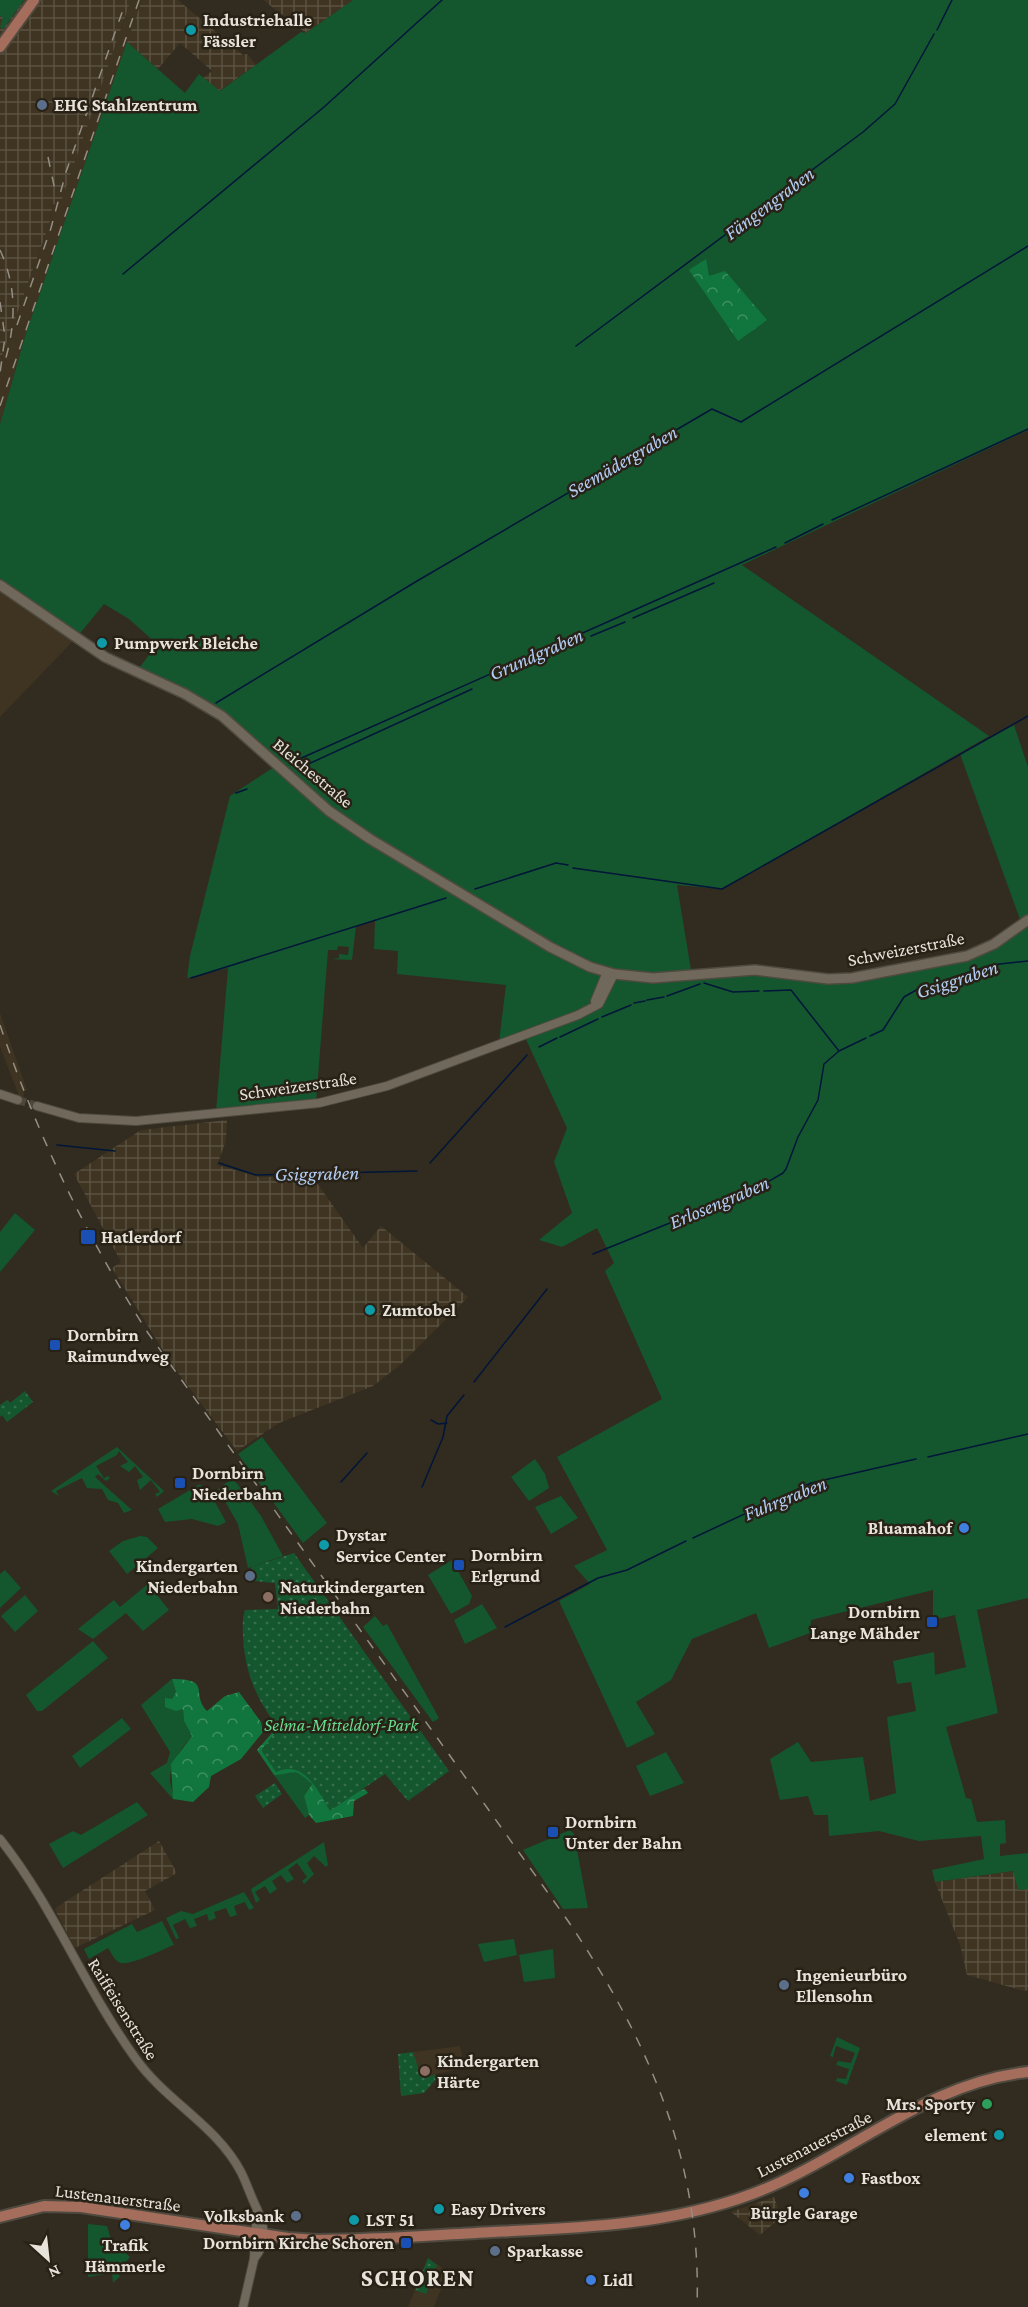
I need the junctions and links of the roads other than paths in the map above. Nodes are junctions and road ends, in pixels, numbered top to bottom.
1 (34, 0) edge
2 (0, 47) edge
3 (0, 585) edge
4 (1028, 920) edge
5 (610, 973) junction
6 (0, 1094) edge
7 (18, 1100) tunnel mouth
8 (37, 1106) tunnel mouth
9 (0, 1839) edge
10 (1028, 2072) edge
11 (0, 2217) edge
12 (260, 2234) junction
13 (243, 2307) edge

1 - 2 main road
3 - 5 main road, Bleichestraße
4 - 5 main road, Schweizerstraße
5 - 8 street, Schweizerstraße
6 - 7 street
9 - 12 street, Raiffeisenstraße
10 - 12 main road, Lustenauerstraße
11 - 12 main road, Lustenauerstraße
12 - 13 street

